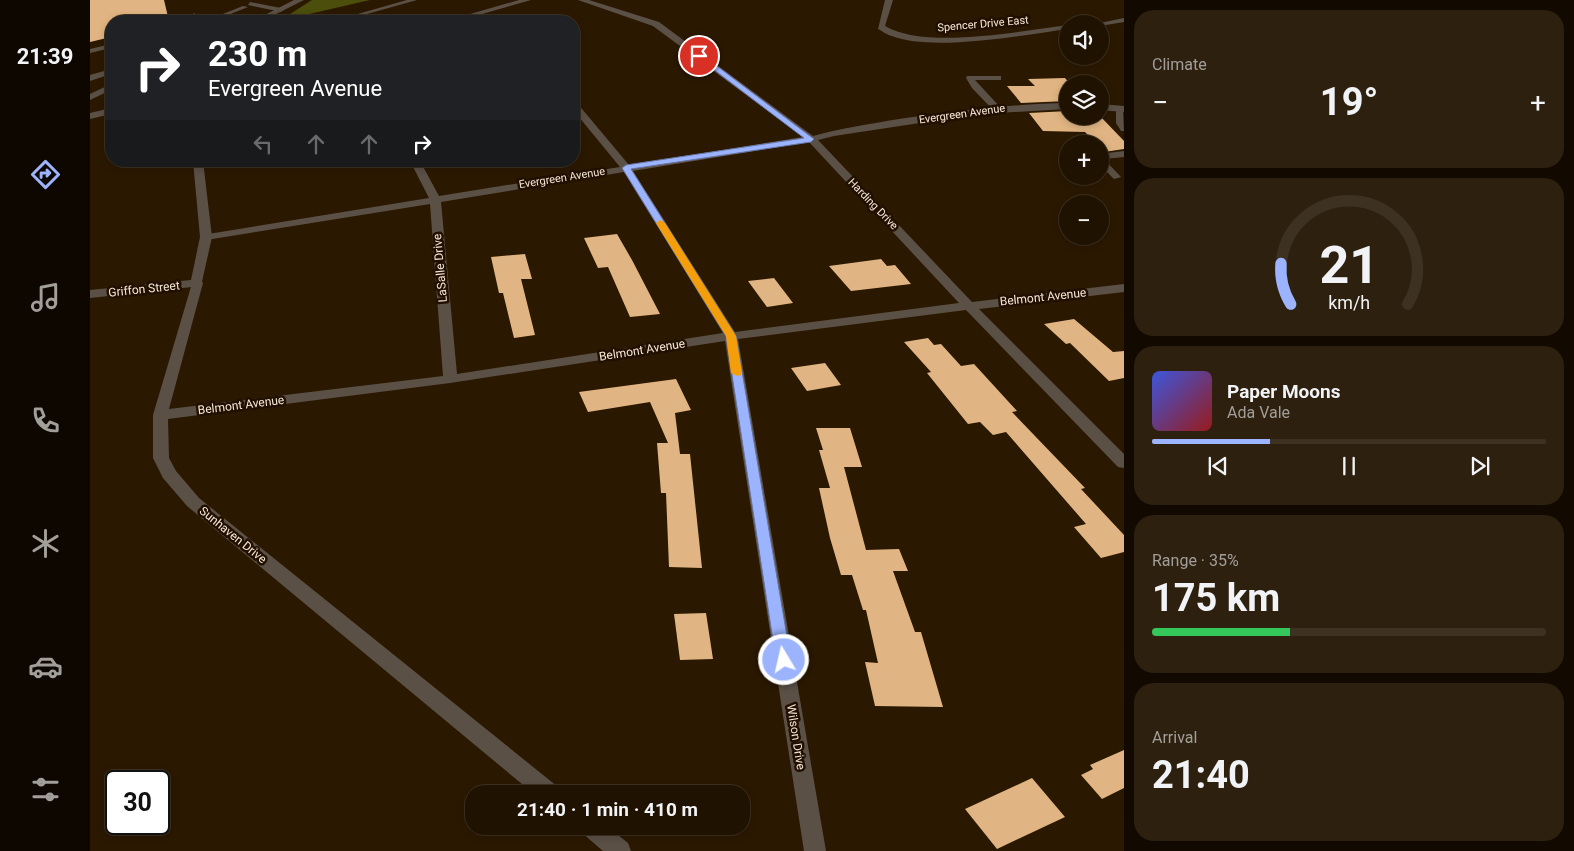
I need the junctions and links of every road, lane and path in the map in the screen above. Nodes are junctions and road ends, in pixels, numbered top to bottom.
1 (300, 0) edge
2 (414, 0) edge
3 (527, 0) edge
4 (582, 0) edge
5 (889, 0) edge
6 (281, 10) junction
7 (224, 15) edge
8 (270, 15) edge
9 (358, 15) edge
10 (472, 15) edge
11 (1124, 20) edge
12 (1109, 22) edge
13 (1059, 28) edge
14 (105, 47) edge
15 (90, 51) edge
16 (105, 73) edge
17 (90, 78) edge
18 (998, 78) dead end
19 (105, 90) edge
20 (90, 97) edge
21 (105, 98) edge
22 (90, 102) edge
23 (1059, 106) edge
24 (1109, 108) edge
25 (997, 109) junction
26 (1122, 109) edge
27 (105, 112) edge
28 (580, 112) edge
29 (90, 116) edge
30 (1124, 129) edge
31 (811, 139) junction
32 (1124, 154) edge
33 (1109, 157) edge
34 (199, 167) edge
35 (418, 167) edge
36 (626, 168) junction
37 (1109, 169) edge
38 (1117, 177) dead end
39 (435, 199) junction
40 (206, 237) junction
41 (197, 283) junction
42 (1124, 288) edge
43 (90, 294) edge
44 (969, 306) junction
45 (731, 336) junction
46 (450, 379) junction
47 (160, 415) junction
48 (1124, 463) edge
49 (539, 785) edge
50 (601, 835) edge
51 (620, 851) edge
52 (815, 851) edge

1 - 6 street
2 - 9 lane
3 - 10 street
4 - 31 street, Harding Drive
5 - 13 street, Spencer Drive East
6 - 7 lane
6 - 8 street
11 - 12 street
14 - 15 lane
16 - 17 street
18 - 25 lane
19 - 20 street
21 - 22 street
23 - 25 street, Evergreen Avenue
24 - 26 street
25 - 31 street, Evergreen Avenue
26 - 30 lane
27 - 29 street
28 - 36 street, Wilson Drive
31 - 36 street, Evergreen Avenue
31 - 44 street, Harding Drive
32 - 33 lane
34 - 40 street, Sunhaven Drive
35 - 39 street, LaSalle Drive
36 - 39 street, Evergreen Avenue
36 - 45 street, Wilson Drive
37 - 38 lane
39 - 40 street, Evergreen Avenue
39 - 46 street, LaSalle Drive
40 - 41 street, Sunhaven Drive
41 - 43 street, Griffon Street
41 - 47 street, Sunhaven Drive
42 - 44 street, Belmont Avenue
44 - 45 street, Belmont Avenue
44 - 48 street, Harding Drive
45 - 46 street, Belmont Avenue
45 - 52 street, Wilson Drive
46 - 47 street, Belmont Avenue
47 - 49 street, Sunhaven Drive
50 - 51 street

